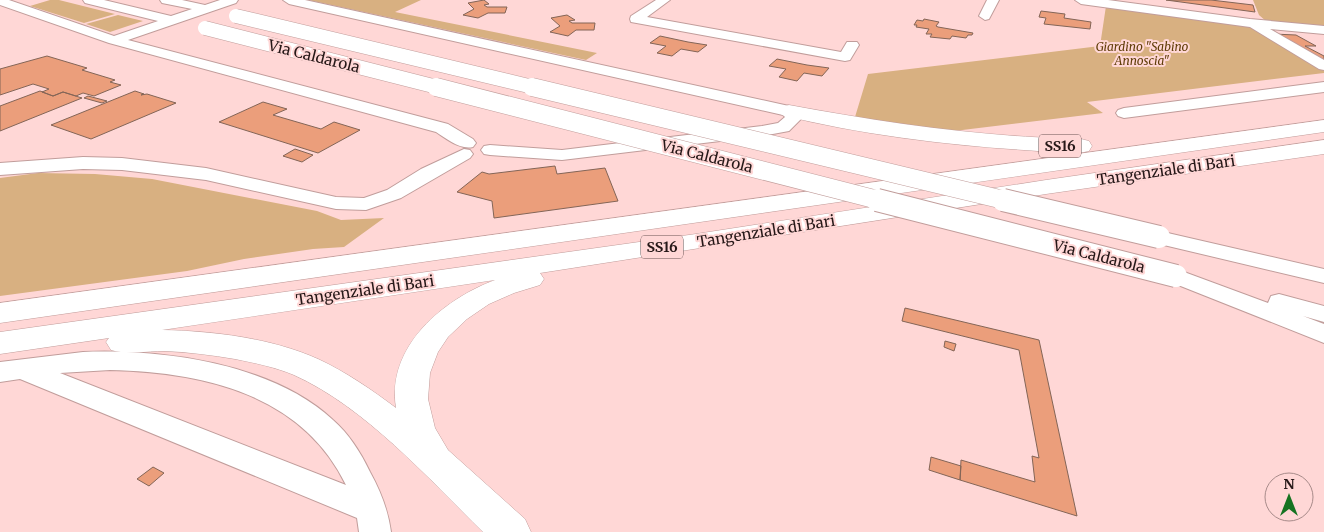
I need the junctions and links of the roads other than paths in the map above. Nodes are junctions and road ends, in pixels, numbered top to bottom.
1 (89, 0) edge
2 (166, 0) edge
3 (289, 0) edge
4 (664, 0) edge
5 (993, 0) edge
6 (1081, 0) edge
7 (0, 1) edge
8 (1102, 1) edge
9 (234, 8) edge
10 (206, 9) junction
11 (985, 16) dead end
12 (171, 20) junction
13 (1250, 23) junction
14 (1324, 30) edge
15 (114, 40) junction
16 (852, 45) dead end
17 (1324, 66) edge
18 (1324, 87) edge
19 (758, 103) junction
20 (789, 111) junction
21 (1124, 113) dead end
22 (1324, 126) edge
23 (762, 131) junction
24 (1175, 146) junction
25 (1324, 147) edge
26 (466, 148) junction
27 (1324, 157) edge
28 (1216, 163) junction
29 (0, 169) edge
30 (696, 242) junction
31 (1176, 276) junction
32 (1324, 276) edge
33 (0, 313) edge
34 (1324, 314) edge
35 (1324, 334) edge
36 (0, 342) edge
37 (7, 365) edge
38 (437, 465) junction
39 (373, 521) edge
40 (511, 532) edge

1 - 12 street, Via Caldarola
2 - 10 street, Via Caldarola
3 - 19 street
4 - 16 street
5 - 11 street
6 - 8 street
7 - 15 street
8 - 13 street
9 - 10 street, Via Caldarola
9 - 32 street, Via Caldarola, bridge
10 - 12 street
12 - 15 street
12 - 31 street, Via Caldarola, bridge
13 - 14 street
13 - 17 street
15 - 26 street
18 - 21 street
19 - 20 street
19 - 23 street
20 - 23 street
20 - 24 highway, SS16
22 - 24 highway, Tangenziale di Bari / SS16
23 - 26 street
24 - 33 highway, Tangenziale di Bari / SS16
25 - 28 highway, Tangenziale di Bari / SS16
26 - 29 street
27 - 28 highway, SS16
28 - 30 highway, Tangenziale di Bari / SS16
30 - 36 highway, Tangenziale di Bari / SS16
30 - 38 highway
31 - 34 street, Via Caldarola
31 - 35 street
37 - 38 highway
37 - 39 street
37 - 39 street
38 - 40 highway

